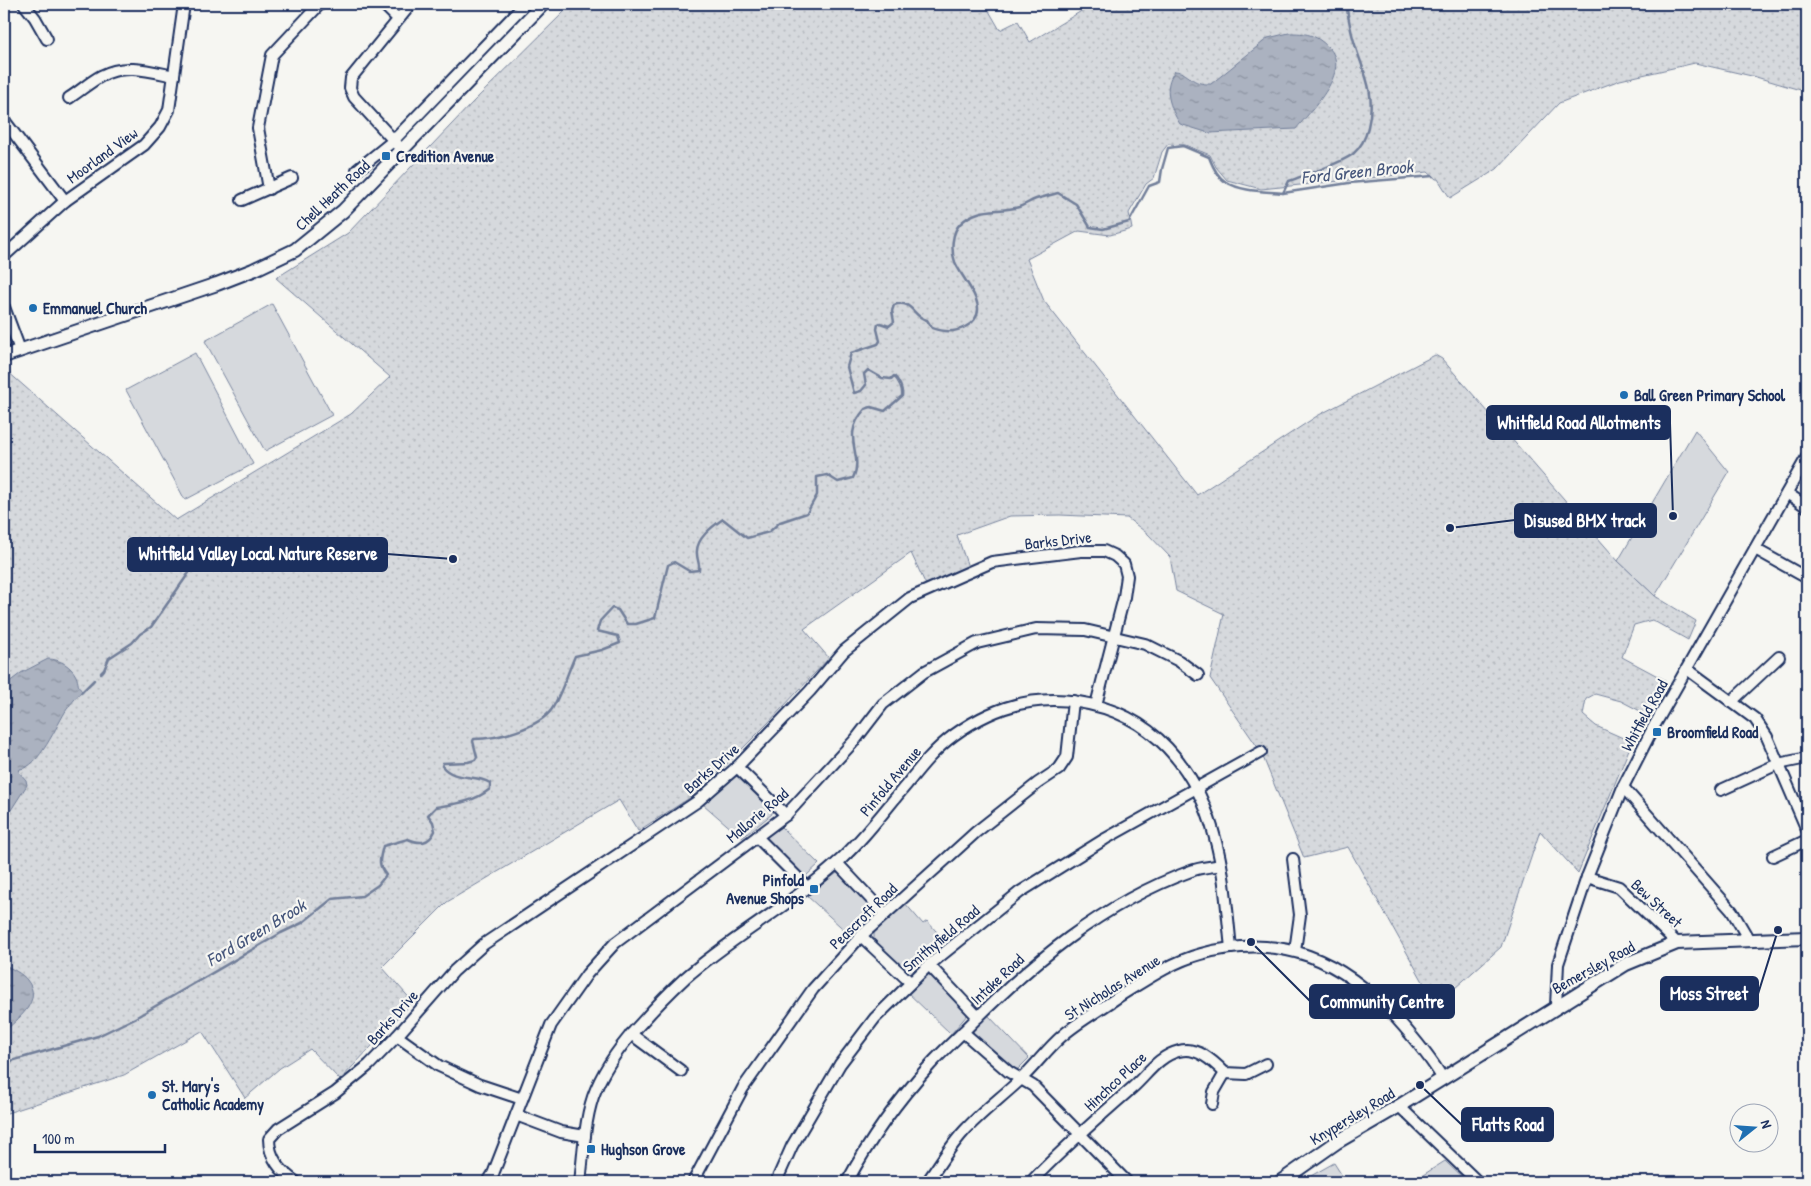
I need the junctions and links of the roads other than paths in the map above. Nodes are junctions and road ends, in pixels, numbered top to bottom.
1 (24, 4) edge
2 (184, 4) edge
3 (320, 4) edge
4 (383, 4) edge
5 (411, 4) edge
6 (525, 4) edge
7 (543, 4) edge
8 (398, 19) junction
9 (47, 39) dead end
10 (174, 76) junction
11 (69, 98) dead end
12 (4, 120) edge
13 (393, 140) junction
14 (404, 149) junction
15 (357, 170) dead end
16 (292, 178) dead end
17 (269, 188) junction
18 (242, 200) dead end
19 (65, 201) junction
20 (6, 249) edge
21 (4, 307) edge
22 (7, 322) edge
23 (20, 350) junction
24 (4, 356) edge
25 (1807, 457) edge
26 (1787, 493) junction
27 (1807, 507) edge
28 (1755, 549) junction
29 (1807, 578) edge
30 (1114, 636) junction
31 (1779, 657) dead end
32 (1687, 669) junction
33 (1198, 675) dead end
34 (1073, 701) junction
35 (1731, 702) junction
36 (1096, 705) junction
37 (1260, 752) dead end
38 (1807, 758) edge
39 (1778, 764) junction
40 (738, 767) junction
41 (1196, 787) junction
42 (1623, 787) junction
43 (1721, 790) dead end
44 (786, 815) junction
45 (1807, 830) edge
46 (756, 837) junction
47 (1807, 840) edge
48 (1773, 856) dead end
49 (1292, 859) dead end
50 (837, 863) junction
51 (1221, 865) junction
52 (1587, 877) junction
53 (807, 887) junction
54 (885, 914) junction
55 (861, 936) junction
56 (1807, 938) edge
57 (1749, 940) junction
58 (1677, 943) junction
59 (1231, 948) junction
60 (1295, 951) junction
61 (929, 965) junction
62 (910, 982) junction
63 (1556, 1006) junction
64 (978, 1017) junction
65 (963, 1032) junction
66 (631, 1034) junction
67 (397, 1036) junction
68 (1266, 1064) dead end
69 (681, 1071) dead end
70 (1225, 1073) junction
71 (1021, 1079) junction
72 (1443, 1079) junction
73 (522, 1099) junction
74 (1212, 1104) dead end
75 (1399, 1106) junction
76 (516, 1115) junction
77 (1079, 1134) junction
78 (585, 1136) junction
79 (296, 1182) edge
80 (488, 1182) edge
81 (580, 1182) edge
82 (693, 1182) edge
83 (776, 1182) edge
84 (847, 1182) edge
85 (927, 1182) edge
86 (1031, 1182) edge
87 (1128, 1182) edge
88 (1280, 1182) edge
89 (1478, 1182) edge

1 - 9 street
2 - 10 street, Moorland View
3 - 17 street
4 - 8 street
5 - 8 street
6 - 13 street, Chell Heath Road
7 - 14 street, Chell Heath Road
8 - 13 street
10 - 11 street
10 - 19 street, Moorland View
12 - 19 street
13 - 14 street
13 - 15 street, Chell Heath Road
14 - 23 street, Chell Heath Road
16 - 17 street
17 - 18 street
19 - 20 street, Moorland View
21 - 22 street
22 - 23 street
23 - 24 street, Chell Heath Road
25 - 26 street, Whitfield Road
26 - 27 street
26 - 28 street, Whitfield Road
28 - 29 street
28 - 32 street, Whitfield Road
30 - 33 street, Mallorie Road
30 - 36 street, Barks Drive
30 - 40 street, Barks Drive
30 - 44 street, Mallorie Road
31 - 35 street
32 - 35 street
32 - 42 street, Whitfield Road
34 - 36 street, Pinfold Avenue
34 - 50 street, Pinfold Avenue
34 - 54 street, Peascroft Road
35 - 39 street
36 - 41 street, Pinfold Avenue
37 - 41 street, Smithyfield Road
38 - 39 street
39 - 43 street
39 - 45 street
40 - 44 street
40 - 67 street, Barks Drive
41 - 51 street, Pinfold Avenue
41 - 61 street, Smithyfield Road
42 - 52 street, Whitfield Road
42 - 57 street
44 - 46 street, Mallorie Road
46 - 53 street
46 - 73 street, Mallorie Road
47 - 48 street
49 - 60 street
50 - 53 street, Pinfold Avenue
50 - 54 street
51 - 59 street, Pinfold Avenue
51 - 64 street, Intake Road
52 - 58 street, Bew Street
52 - 63 street, Whitfield Road
53 - 66 street, Pinfold Avenue
54 - 55 street, Peascroft Road
55 - 62 street
55 - 82 street, Peascroft Road
56 - 57 street, Bemersley Road
57 - 58 street, Bemersley Road
58 - 63 street, Bemersley Road
59 - 60 street, St Nicholas Avenue
59 - 71 street, St Nicholas Avenue
60 - 72 street, St Nicholas Avenue
61 - 62 street, Smithyfield Road
61 - 64 street
62 - 83 street, Smithyfield Road
63 - 72 street, Bemersley Road
64 - 65 street, Intake Road
65 - 71 street
65 - 84 street, Intake Road
66 - 69 street
66 - 78 street, Pinfold Avenue
67 - 73 street
67 - 79 street, Barks Drive
68 - 70 street
70 - 74 street
70 - 77 street, Hinchco Place
71 - 77 street
71 - 85 street, St Nicholas Avenue
72 - 75 street, Knypersley Road
73 - 76 street, Mallorie Road
75 - 88 street, Knypersley Road
75 - 89 street
76 - 78 street
76 - 80 street
77 - 86 street, Hinchco Place
77 - 87 street
78 - 81 street, Pinfold Avenue

